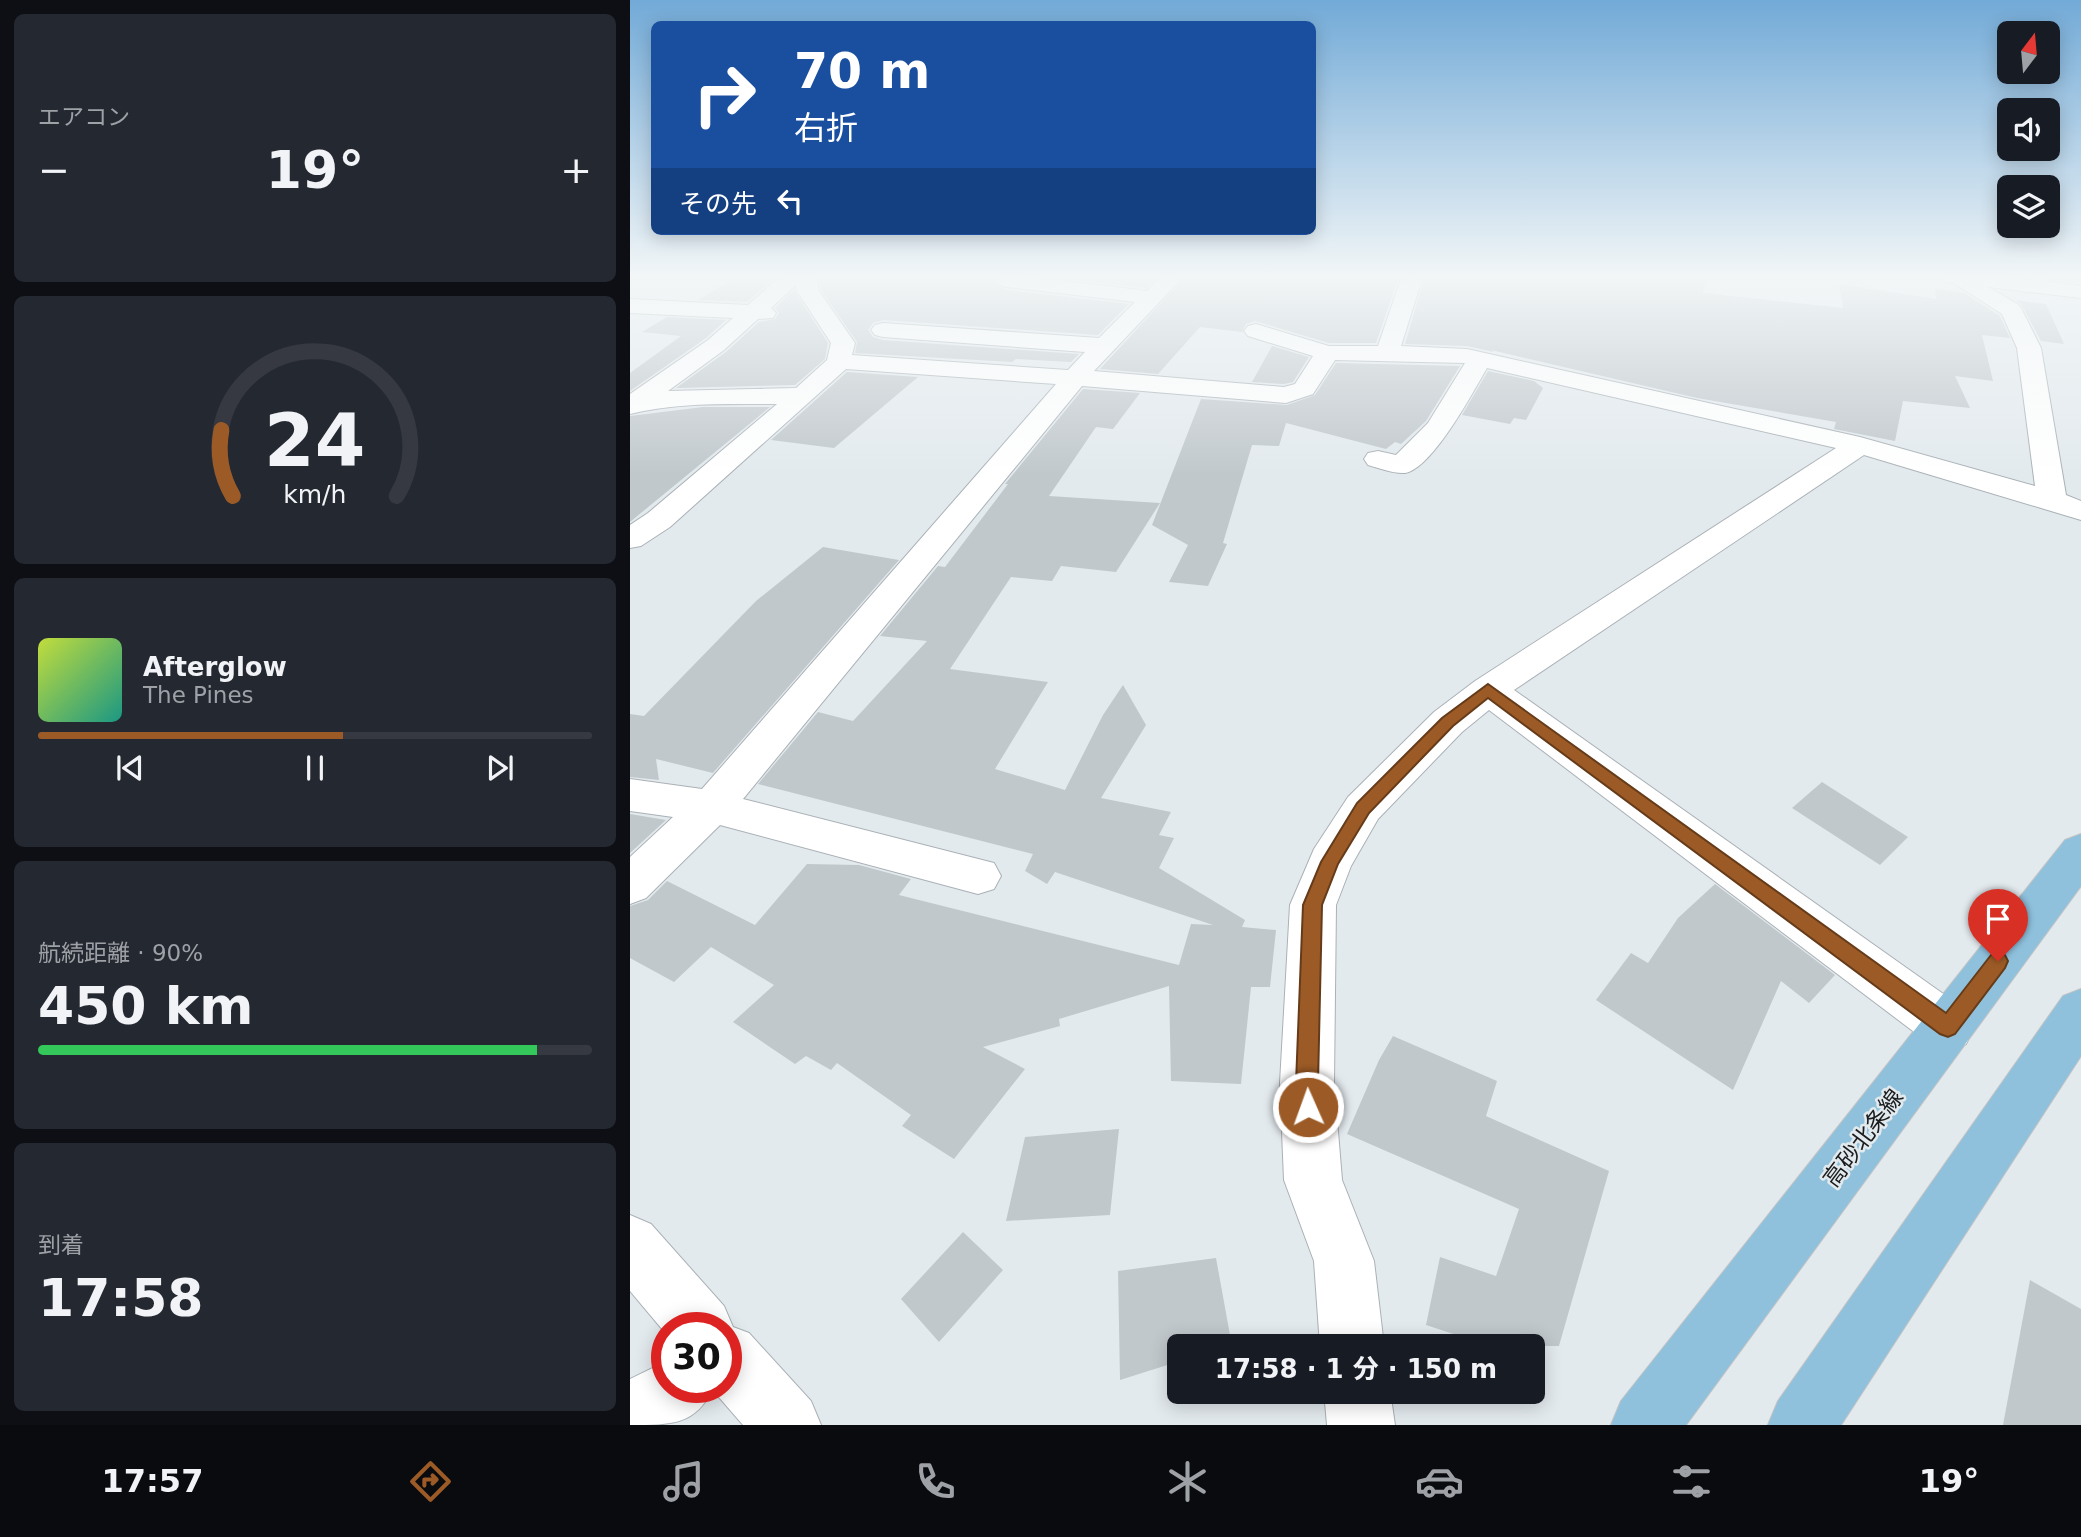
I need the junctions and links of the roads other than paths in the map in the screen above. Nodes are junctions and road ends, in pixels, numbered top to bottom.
1 (719, 342) edge
2 (843, 342) edge
3 (982, 342) edge
4 (1060, 342) edge
5 (1108, 342) edge
6 (1299, 342) edge
7 (1317, 342) edge
8 (1391, 342) edge
9 (2026, 342) edge
10 (1105, 346) junction
11 (1320, 351) junction
12 (1387, 353) junction
13 (1480, 359) junction
14 (839, 361) junction
15 (953, 370) junction
16 (1076, 379) junction
17 (802, 396) junction
18 (633, 404) edge
19 (1860, 445) junction
20 (1378, 459) dead end
21 (2052, 500) junction
22 (2081, 511) edge
23 (630, 539) edge
24 (1488, 690) junction
25 (630, 795) edge
26 (712, 807) junction
27 (2081, 852) edge
28 (978, 876) dead end
29 (630, 885) edge
30 (2081, 1012) edge
31 (1948, 1027) junction
32 (630, 1245) edge
33 (679, 1312) edge
34 (1351, 1334) edge
35 (742, 1385) edge
36 (651, 1401) edge
37 (1359, 1404) edge
38 (630, 1415) edge
39 (787, 1425) edge
40 (1361, 1425) edge
41 (1646, 1425) edge
42 (1802, 1425) edge

1 - 18 street
2 - 14 street
3 - 15 street
4 - 10 street
5 - 10 street
6 - 11 street
7 - 11 street
8 - 12 street
9 - 21 street
10 - 16 street
11 - 12 street
11 - 16 street
12 - 13 street
13 - 19 street
13 - 20 street
14 - 15 street
14 - 17 street
15 - 16 street
16 - 26 street
17 - 18 street
17 - 23 street
19 - 21 street
19 - 24 street
21 - 22 street
24 - 31 street
24 - 34 street
25 - 26 street
26 - 28 street
26 - 29 street
27 - 31 main road, 高砂北条線
30 - 42 main road
31 - 41 main road, 高砂北条線
32 - 33 street
35 - 39 street
36 - 38 street
37 - 40 street

